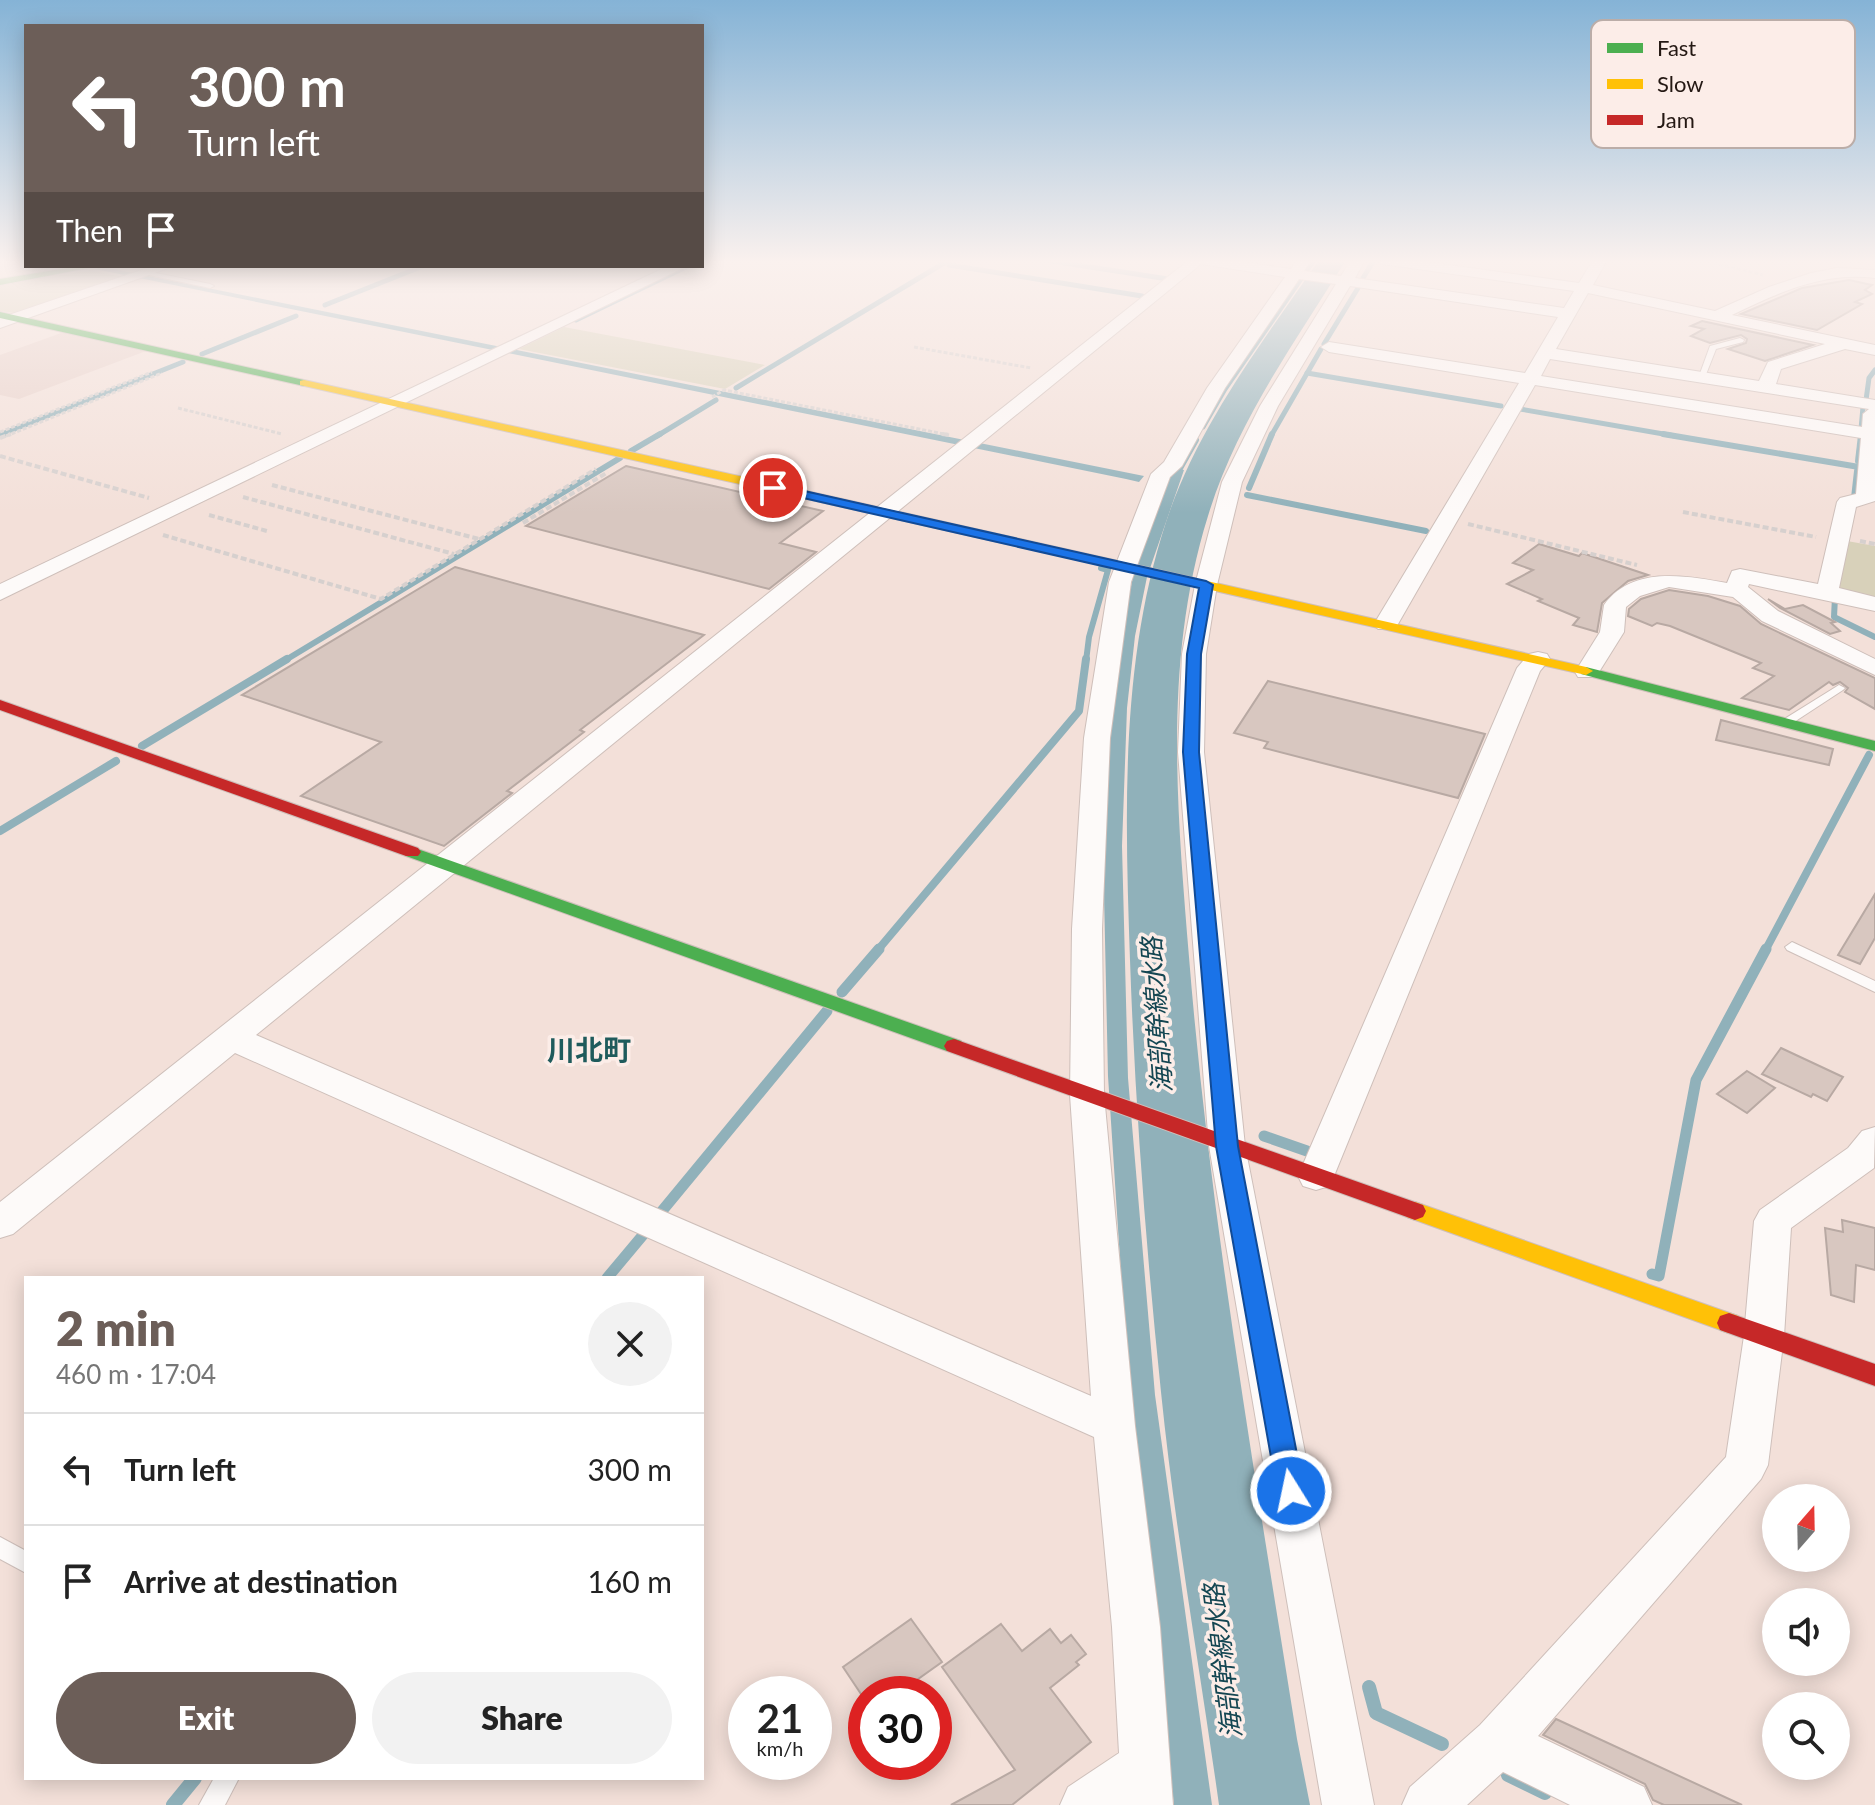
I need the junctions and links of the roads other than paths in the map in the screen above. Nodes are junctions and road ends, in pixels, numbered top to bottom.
1 (127, 344) edge
2 (516, 344) edge
3 (1094, 344) edge
4 (1247, 344) edge
5 (1306, 344) edge
6 (1551, 344) edge
7 (1726, 344) edge
8 (1840, 344) edge
9 (1841, 344) edge
10 (1329, 347) dead end
11 (1875, 350) edge
12 (1546, 353) junction
13 (1701, 377) junction
14 (1530, 379) junction
15 (1766, 387) junction
16 (395, 402) junction
17 (1874, 404) edge
18 (1871, 434) junction
19 (1872, 472) edge
20 (884, 512) junction
21 (1127, 566) junction
22 (1206, 585) junction
23 (1736, 591) junction
24 (1827, 592) junction
25 (0, 593) edge
26 (1875, 604) edge
27 (1386, 624) junction
28 (1538, 659) junction
29 (1875, 668) edge
30 (1587, 672) junction
31 (1839, 688) dead end
32 (0, 705) edge
33 (1784, 723) junction
34 (1875, 746) edge
35 (448, 866) junction
36 (1792, 947) dead end
37 (1875, 987) edge
38 (232, 1038) junction
39 (1094, 1098) junction
40 (1875, 1140) edge
41 (1218, 1142) junction
42 (1316, 1176) junction
43 (0, 1223) edge
44 (1764, 1336) junction
45 (1875, 1375) edge
46 (1114, 1426) junction
47 (0, 1547) edge
48 (24, 1562) edge
49 (1498, 1743) junction
50 (226, 1780) edge
51 (1145, 1786) edge
52 (211, 1805) edge
53 (1086, 1805) edge
54 (1348, 1805) edge
55 (1428, 1805) edge
56 (1626, 1805) edge

1 - 16 street
2 - 16 street
3 - 20 street
4 - 21 street
5 - 22 street
6 - 12 street
7 - 13 lane
8 - 15 street
9 - 11 street
10 - 14 street
12 - 13 street
12 - 14 street
13 - 15 street
14 - 18 street
14 - 27 street
15 - 17 street
16 - 20 street
16 - 25 street
17 - 18 street
18 - 19 street
19 - 24 street
20 - 21 street
20 - 35 street
21 - 22 street
21 - 39 street
22 - 27 street
22 - 41 street
23 - 24 street
23 - 29 street
23 - 30 street
24 - 26 street
27 - 28 street
28 - 30 street
28 - 42 street
30 - 33 street
31 - 33 lane
32 - 35 street
33 - 34 street
35 - 38 street
35 - 39 street
36 - 37 lane
38 - 43 street
38 - 46 street
39 - 41 street
39 - 46 street
40 - 44 street
41 - 42 street
41 - 54 street
42 - 44 street
44 - 45 street
44 - 49 street
46 - 51 street
47 - 48 lane
49 - 55 street
49 - 56 street
50 - 52 lane
51 - 53 street

